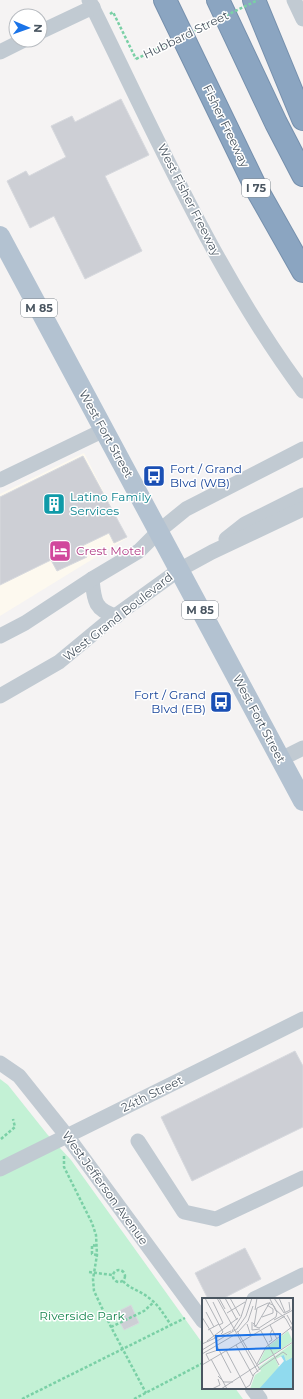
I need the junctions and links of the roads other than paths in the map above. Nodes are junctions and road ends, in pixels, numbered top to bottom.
1 (149, 0) edge
2 (165, 0) edge
3 (218, 0) edge
4 (254, 0) edge
5 (294, 0) edge
6 (91, 4) edge
7 (303, 19) edge
8 (48, 28) edge
9 (214, 103) junction
10 (303, 119) edge
11 (303, 175) edge
12 (0, 236) edge
13 (303, 271) edge
14 (303, 391) edge
15 (104, 430) junction
16 (299, 454) edge
17 (0, 480) edge
18 (303, 495) edge
19 (303, 509) edge
20 (159, 531) junction
21 (212, 552) junction
22 (179, 570) junction
23 (92, 579) junction
24 (116, 616) junction
25 (0, 636) edge
26 (0, 696) edge
27 (303, 748) edge
28 (281, 759) junction
29 (303, 801) edge
30 (303, 1019) edge
31 (0, 1063) edge
32 (67, 1136) junction
33 (138, 1141) dead end
34 (0, 1169) edge
35 (303, 1178) edge
36 (303, 1275) edge
37 (256, 1298) edge
38 (196, 1319) edge
39 (253, 1389) edge
40 (260, 1399) edge

1 - 9 highway
2 - 9 highway, Fisher Freeway / I 75
3 - 11 highway
4 - 10 highway
5 - 7 street
6 - 8 street
6 - 14 street, West Fisher Freeway
9 - 13 highway, Fisher Freeway / I 75
12 - 15 main road, West Fort Street / M 85
15 - 17 street
15 - 20 main road, West Fort Street / M 85
16 - 20 street
18 - 21 street
19 - 21 street, West Grand Boulevard
20 - 22 main road, West Fort Street / M 85
20 - 23 street
21 - 22 street, West Grand Boulevard
22 - 24 street, West Grand Boulevard
22 - 28 main road, West Fort Street / M 85
23 - 24 street
23 - 25 street
24 - 26 street, West Grand Boulevard
27 - 28 street
28 - 29 main road, West Fort Street / M 85
30 - 32 street, 24th Street
31 - 32 street, West Jefferson Avenue
32 - 34 street, 24th Street
32 - 38 street, West Jefferson Avenue
33 - 35 street
36 - 37 street
39 - 40 street

